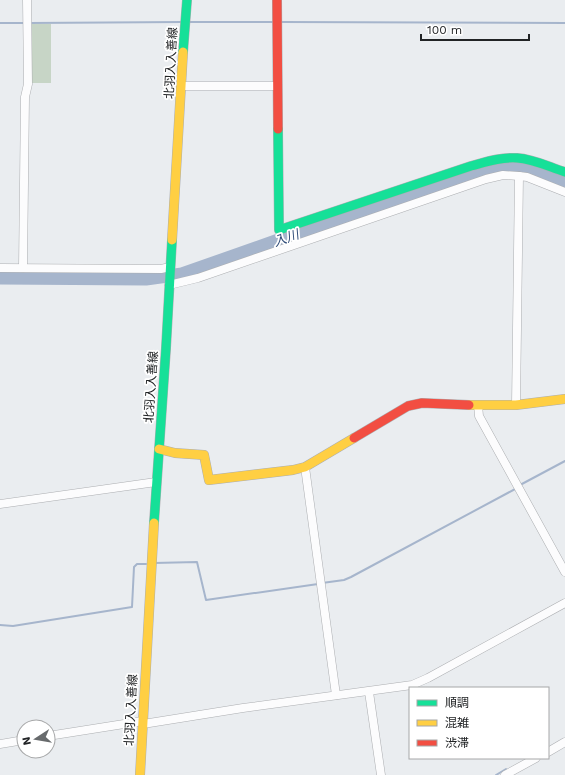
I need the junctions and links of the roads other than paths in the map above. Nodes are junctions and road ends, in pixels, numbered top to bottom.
1 (27, 0) edge
2 (187, 0) edge
3 (277, 0) edge
4 (181, 86) junction
5 (277, 86) junction
6 (565, 172) edge
7 (519, 176) junction
8 (565, 192) edge
9 (0, 268) edge
10 (23, 268) junction
11 (170, 269) junction
12 (169, 284) junction
13 (565, 399) edge
14 (478, 405) junction
15 (516, 405) junction
16 (159, 449) junction
17 (305, 467) junction
18 (156, 482) junction
19 (0, 504) edge
20 (565, 572) edge
21 (565, 603) edge
22 (369, 692) junction
23 (336, 695) junction
24 (143, 723) junction
25 (56, 735) edge
26 (16, 741) edge
27 (565, 742) edge
28 (0, 744) edge
29 (549, 751) edge
30 (534, 759) edge
31 (140, 775) edge
32 (381, 775) edge
33 (505, 775) edge

1 - 10 street
2 - 4 street, 北羽入入善線
3 - 5 street
4 - 5 street
4 - 11 street, 北羽入入善線
5 - 6 street
7 - 8 street
7 - 12 street
7 - 15 street
9 - 10 street
10 - 11 street
11 - 12 street, 北羽入入善線
12 - 16 street, 北羽入入善線
13 - 15 street
14 - 15 street
14 - 17 street
14 - 20 street
16 - 17 street
16 - 18 street, 北羽入入善線
17 - 23 street
18 - 19 street
18 - 24 street, 北羽入入善線
21 - 22 street
22 - 23 street
22 - 32 street
23 - 24 street
24 - 25 street
24 - 31 street, 北羽入入善線
26 - 28 street
27 - 29 street
30 - 33 street

